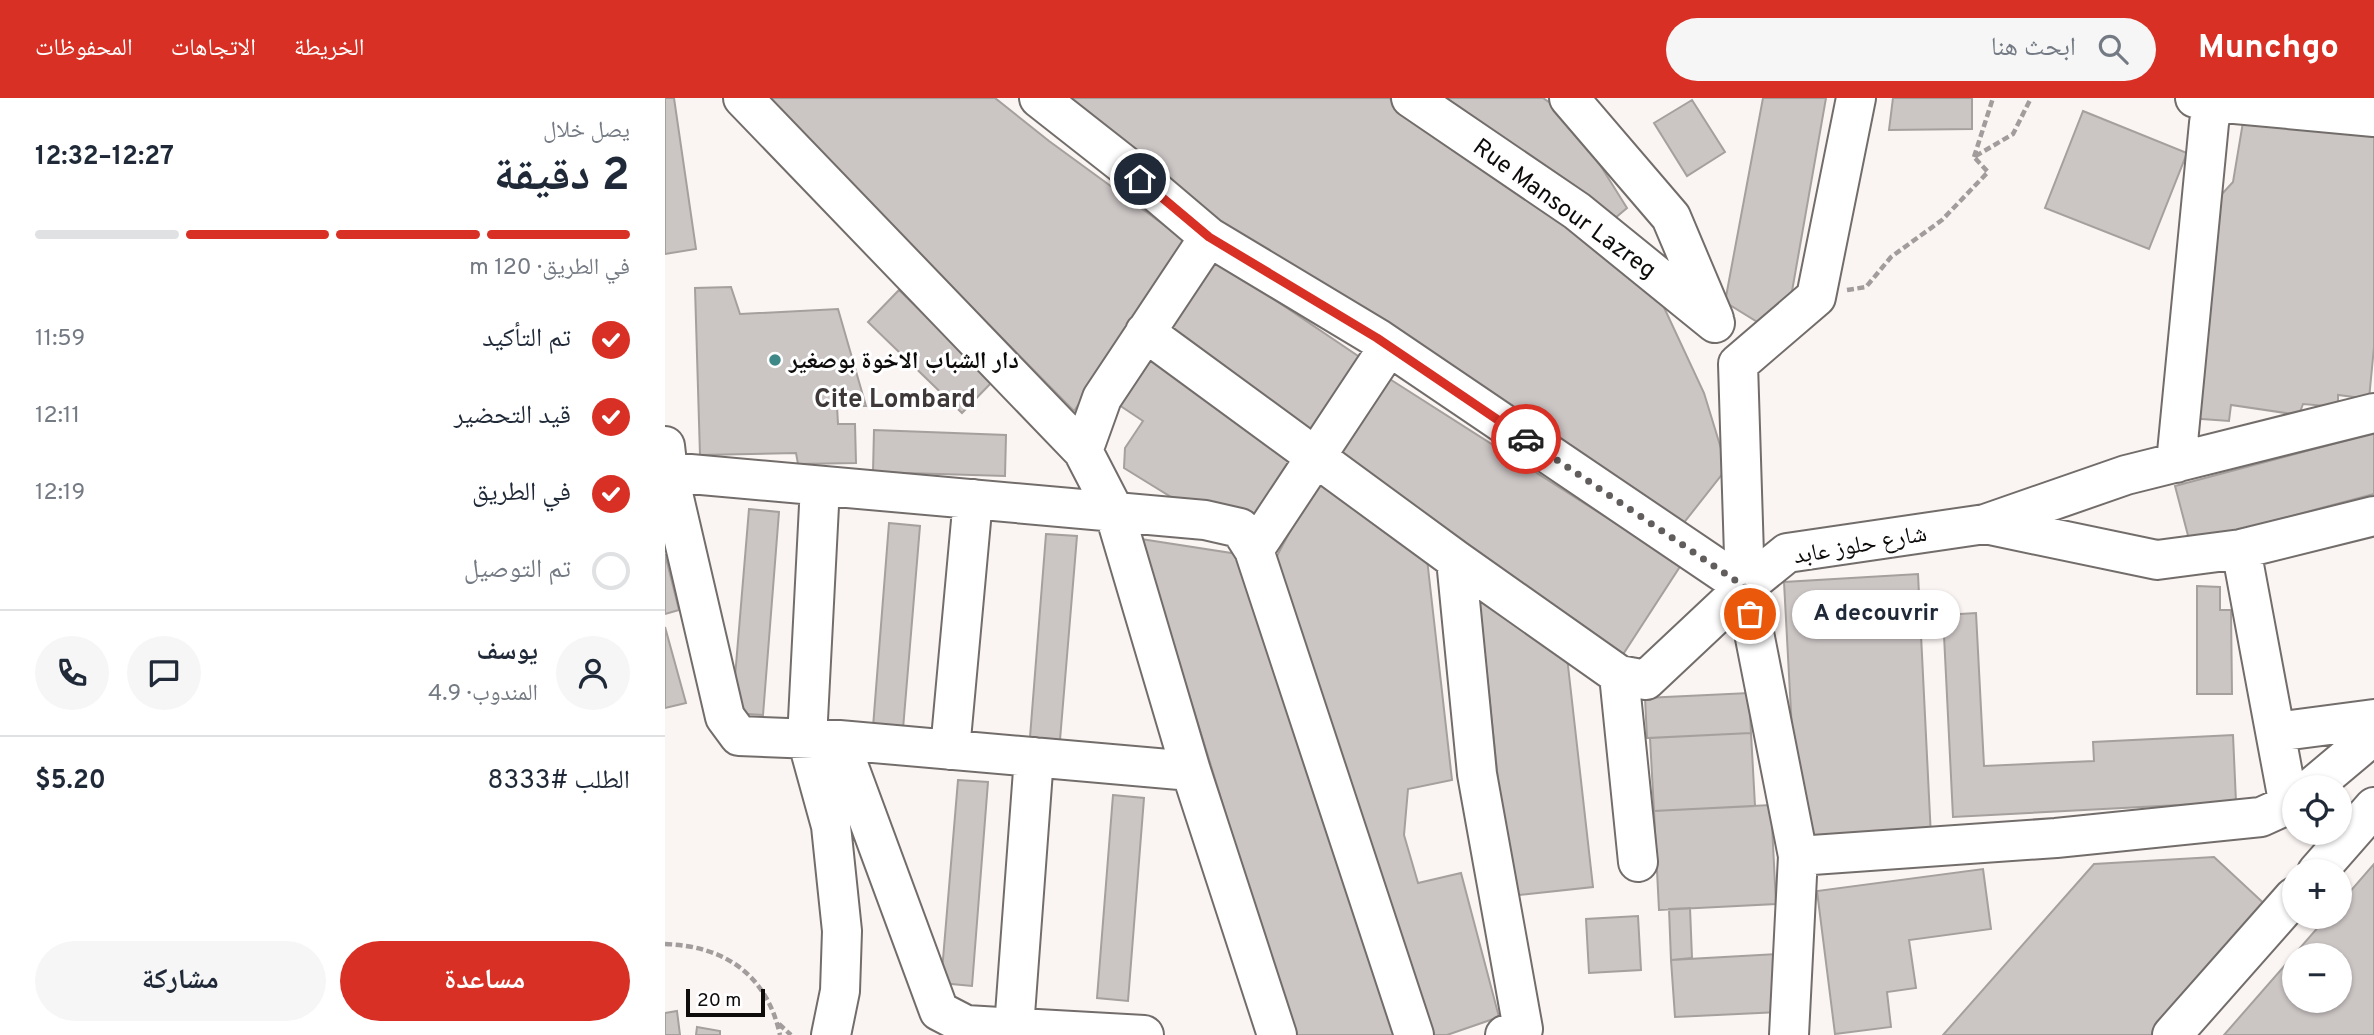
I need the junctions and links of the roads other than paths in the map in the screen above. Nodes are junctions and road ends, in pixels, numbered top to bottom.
1 (743, 98) edge
2 (1411, 98) edge
3 (1569, 98) edge
4 (1856, 98) edge
5 (2207, 99) edge
6 (1047, 100) edge
7 (2374, 117) edge
8 (1209, 237) junction
9 (1715, 323) junction
10 (1145, 332) junction
11 (1389, 346) junction
12 (1738, 364) junction
13 (2374, 413) edge
14 (1083, 451) junction
15 (1318, 456) junction
16 (667, 459) edge
17 (2176, 463) junction
18 (820, 486) junction
19 (973, 499) junction
20 (1114, 511) junction
21 (2374, 516) edge
22 (1985, 524) junction
23 (2241, 549) junction
24 (1254, 550) junction
25 (1456, 560) junction
26 (1745, 587) junction
27 (1619, 675) junction
28 (2374, 719) edge
29 (2276, 732) junction
30 (2374, 735) edge
31 (823, 739) junction
32 (950, 750) junction
33 (1034, 757) junction
34 (1191, 771) junction
35 (2290, 775) edge
36 (2326, 775) edge
37 (2282, 806) edge
38 (2374, 807) edge
39 (1798, 856) junction
40 (2328, 859) edge
41 (1638, 862) dead end
42 (2282, 911) edge
43 (1014, 1028) junction
44 (1521, 1033) edge
45 (831, 1035) edge
46 (1144, 1035) edge
47 (1277, 1035) edge
48 (1414, 1035) edge
49 (1789, 1035) edge
50 (2172, 1035) edge

1 - 14 street
2 - 9 street, Rue Mansour Lazreg
3 - 9 street
4 - 12 street
5 - 7 street
5 - 17 street
6 - 8 street
8 - 10 street
8 - 11 street
9 - 12 street
10 - 14 street
10 - 15 street
11 - 15 street
11 - 26 street
12 - 26 street
13 - 17 street
14 - 20 street
15 - 24 street
15 - 25 street
16 - 18 street
16 - 31 street
17 - 22 street
18 - 19 street
18 - 31 street
19 - 20 street
19 - 32 street
20 - 24 street
20 - 34 street
21 - 23 street, شارع حلوز عابد
22 - 23 street, شارع حلوز عابد
22 - 26 street, شارع حلوز عابد
23 - 29 street
24 - 48 street
25 - 27 street
25 - 44 street
26 - 27 street, شارع حلوز عابد
26 - 39 street
27 - 41 street
28 - 29 street
29 - 35 street
30 - 36 street
31 - 32 street
31 - 43 street
31 - 45 street
32 - 33 street
33 - 34 street
33 - 43 street
34 - 47 street
37 - 39 street
38 - 40 street
39 - 49 street
42 - 50 street
43 - 46 street

